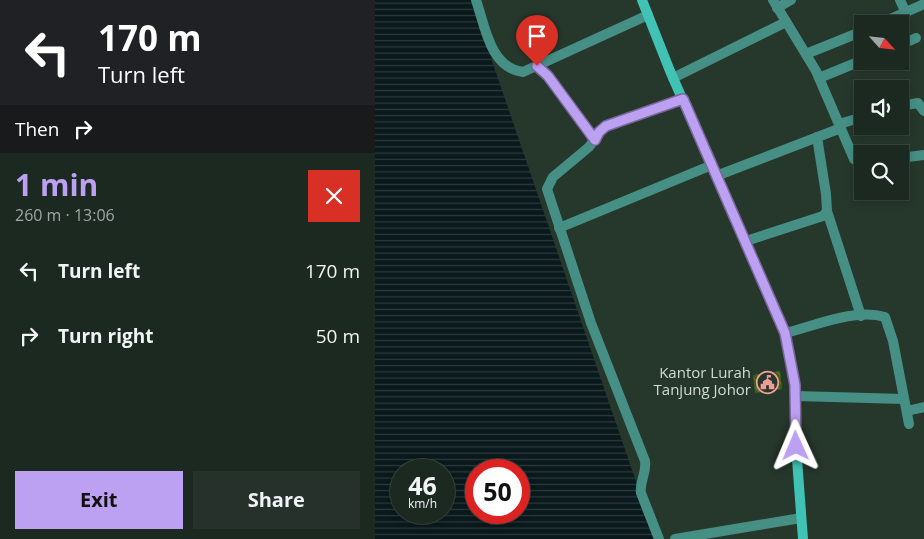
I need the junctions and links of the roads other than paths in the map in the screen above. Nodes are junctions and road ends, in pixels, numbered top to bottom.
1 (476, 0) edge
2 (642, 0) edge
3 (791, 0) edge
4 (901, 0) edge
5 (775, 4) edge
6 (924, 4) edge
7 (906, 12) junction
8 (648, 15) junction
9 (899, 15) edge
10 (786, 22) junction
11 (854, 34) edge
12 (916, 38) dead end
13 (909, 41) edge
14 (806, 54) junction
15 (854, 64) edge
16 (537, 66) junction
17 (673, 78) junction
18 (819, 78) junction
19 (683, 99) junction
20 (909, 104) edge
21 (924, 111) edge
22 (854, 121) edge
23 (840, 126) junction
24 (817, 137) junction
25 (595, 140) junction
26 (924, 155) edge
27 (909, 157) edge
28 (854, 159) edge
29 (712, 165) junction
30 (716, 176) junction
31 (827, 211) junction
32 (559, 228) junction
33 (746, 241) junction
34 (861, 316) junction
35 (785, 333) junction
36 (796, 396) junction
37 (904, 399) junction
38 (924, 407) edge
39 (907, 410) junction
40 (909, 424) dead end
41 (801, 518) junction
42 (659, 539) edge
43 (675, 539) edge
44 (803, 539) edge

1 - 16 street
2 - 8 main road
3 - 5 street
4 - 7 street
5 - 10 street
6 - 7 street
7 - 9 street
8 - 16 street
8 - 17 main road
10 - 14 street
10 - 17 street
11 - 14 street
12 - 13 street
14 - 18 street
15 - 18 street
16 - 25 street
17 - 19 main road
18 - 23 street
19 - 25 street
19 - 29 main road
20 - 21 street
22 - 23 street
23 - 24 street
23 - 28 street
24 - 30 street
24 - 31 street
25 - 32 street
26 - 27 street
29 - 30 main road
29 - 32 street
30 - 33 main road
31 - 33 street
31 - 34 street
32 - 42 street
33 - 35 main road
34 - 35 street
34 - 37 street
35 - 36 main road
36 - 37 street
36 - 41 main road
37 - 39 street
38 - 39 street
39 - 40 street
41 - 43 street
41 - 44 main road

